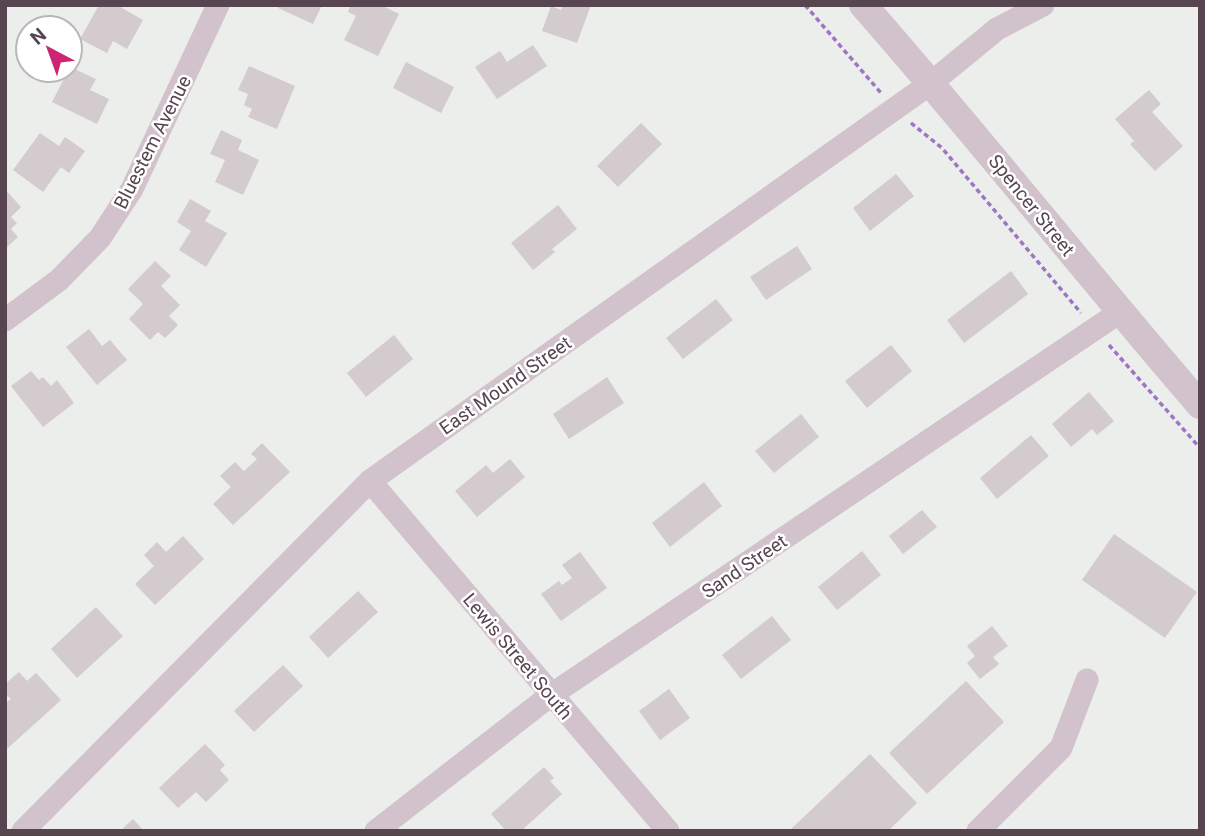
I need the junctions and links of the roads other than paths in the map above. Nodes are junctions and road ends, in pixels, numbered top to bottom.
1 (218, 5) edge
2 (863, 5) edge
3 (1043, 5) edge
4 (932, 83) junction
5 (1120, 312) junction
6 (5, 320) edge
7 (1200, 405) edge
8 (370, 481) junction
9 (1087, 680) dead end
10 (551, 695) junction
11 (23, 831) edge
12 (376, 831) edge
13 (668, 831) edge
14 (978, 831) edge

1 - 6 street, Bluestem Avenue
2 - 4 street, Spencer Street
3 - 4 street, East Mound Street
4 - 5 street, Spencer Street
4 - 8 street, East Mound Street
5 - 7 street, Spencer Street
5 - 10 street, Sand Street
8 - 10 street, Lewis Street South
8 - 11 street, East Mound Street
9 - 14 street
10 - 12 street, Sand Street
10 - 13 street, Lewis Street South

